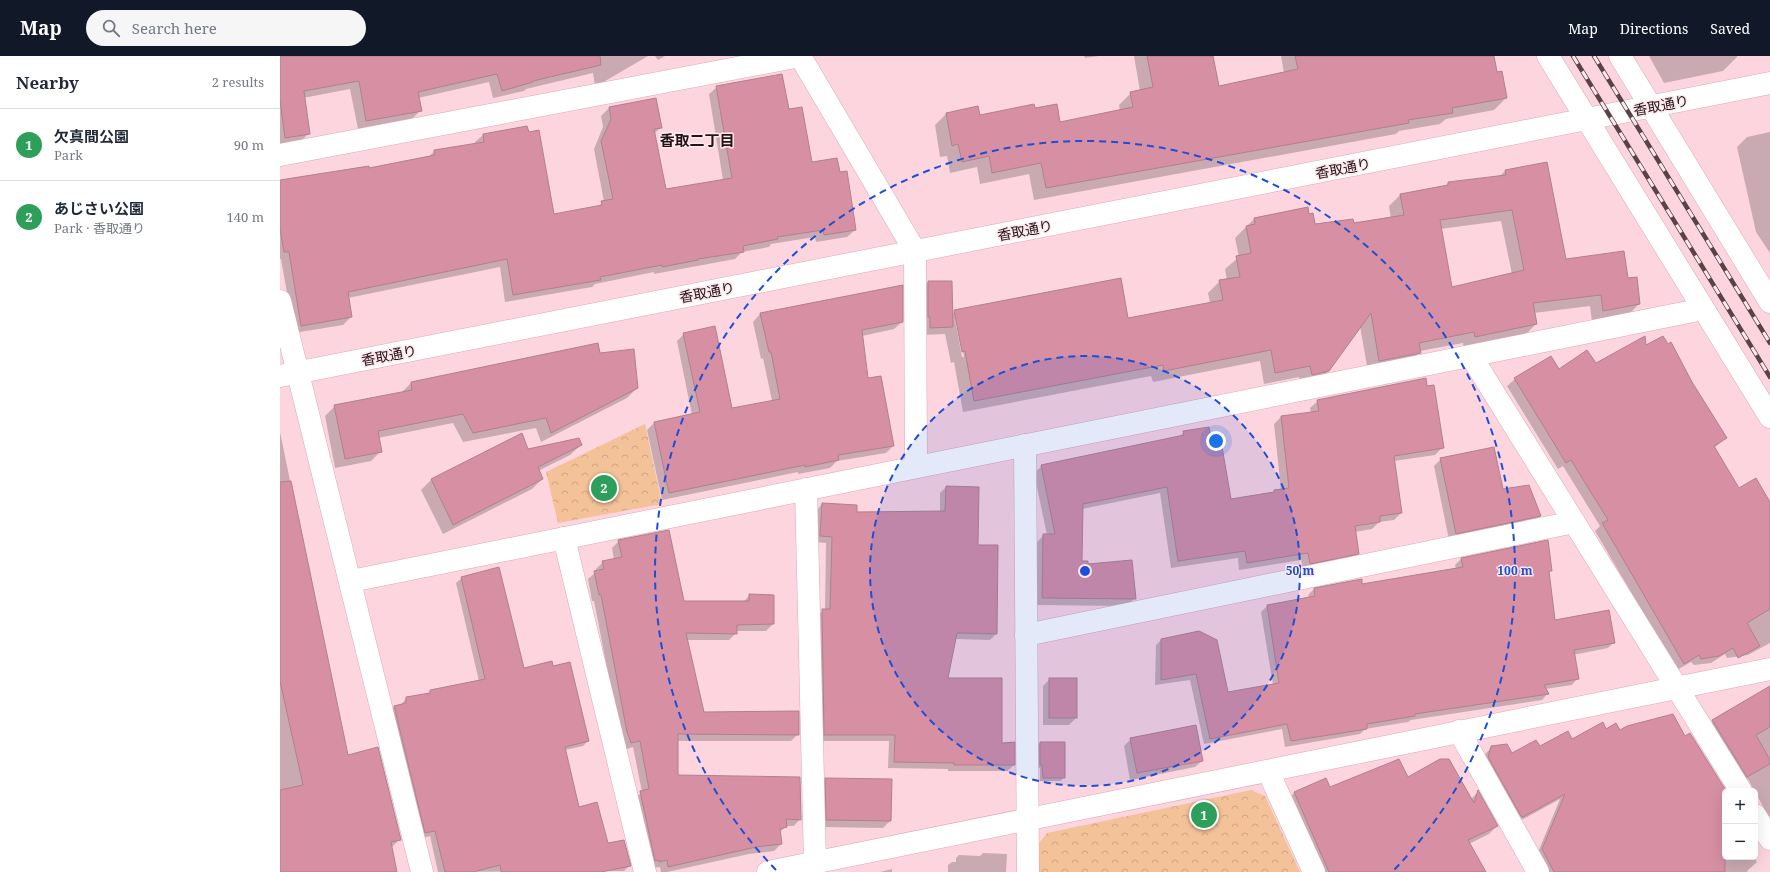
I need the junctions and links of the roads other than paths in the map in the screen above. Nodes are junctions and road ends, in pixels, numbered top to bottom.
1 (800, 56) edge
2 (1548, 56) edge
3 (1620, 56) edge
4 (1770, 83) edge
5 (1652, 107) junction
6 (1587, 120) junction
7 (280, 155) edge
8 (915, 251) junction
9 (1769, 299) edge
10 (280, 301) edge
11 (1703, 308) junction
12 (1471, 356) junction
13 (289, 374) edge
14 (1770, 417) edge
15 (1025, 446) junction
16 (916, 467) junction
17 (806, 489) junction
18 (1574, 522) junction
19 (564, 538) junction
20 (350, 581) junction
21 (1026, 635) junction
22 (1770, 669) edge
23 (1677, 688) junction
24 (1460, 731) junction
25 (1268, 771) junction
26 (1739, 788) edge
27 (1027, 820) junction
28 (1758, 820) edge
29 (1770, 839) edge
30 (815, 863) junction
31 (422, 872) edge
32 (645, 872) edge
33 (768, 872) edge
34 (1028, 872) edge
35 (1314, 872) edge
36 (1538, 872) edge

1 - 7 street
1 - 8 street
2 - 6 street
3 - 5 street
4 - 5 street, 香取通り
5 - 6 street, 香取通り
5 - 9 street
6 - 8 street, 香取通り
6 - 11 street
8 - 13 street, 香取通り
8 - 16 street
10 - 13 street
11 - 12 street
11 - 14 street
12 - 15 street
12 - 18 street
13 - 20 street
15 - 16 street
15 - 21 street
16 - 17 street
17 - 19 street
17 - 30 street
18 - 21 street
18 - 23 street
19 - 20 street
19 - 32 street
20 - 31 street
21 - 27 street
22 - 23 street
23 - 24 street
23 - 26 street
24 - 25 street
24 - 36 street
25 - 27 street
25 - 35 street
27 - 30 street
27 - 34 street
28 - 29 street
30 - 33 street

